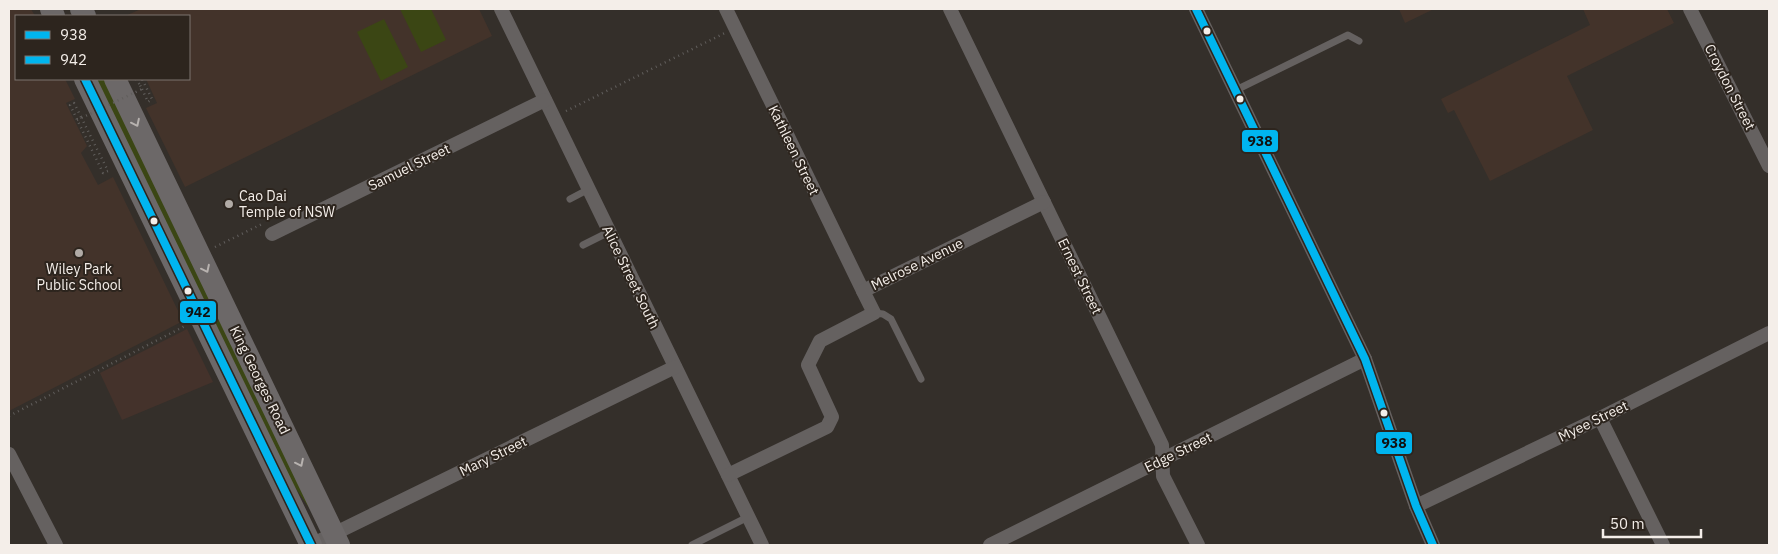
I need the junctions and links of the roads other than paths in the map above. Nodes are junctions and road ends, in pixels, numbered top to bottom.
1 (501, 9) edge
2 (726, 9) edge
3 (950, 9) edge
4 (1196, 9) edge
5 (1690, 9) edge
6 (1359, 41) dead end
7 (85, 80) edge
8 (115, 80) edge
9 (1236, 90) junction
10 (545, 100) junction
11 (1769, 166) edge
12 (589, 189) junction
13 (570, 199) dead end
14 (1044, 202) junction
15 (609, 232) junction
16 (272, 234) road end
17 (583, 245) dead end
18 (863, 291) junction
19 (874, 313) junction
20 (1769, 333) edge
21 (1365, 359) junction
22 (675, 367) junction
23 (921, 379) dead end
24 (1600, 418) junction
25 (9, 454) edge
26 (1163, 460) junction
27 (728, 475) junction
28 (1416, 506) junction
29 (748, 517) junction
30 (336, 540) edge
31 (56, 545) edge
32 (311, 545) edge
33 (692, 545) edge
34 (762, 545) edge
35 (990, 545) edge
36 (1198, 545) edge
37 (1433, 545) edge
38 (1663, 545) edge

1 - 10 street, Alice Street South
2 - 18 street, Kathleen Street
3 - 14 street, Ernest Street
4 - 9 street
5 - 11 street, Croydon Street
6 - 9 lane
7 - 32 highway, King Georges Road
8 -> 30 highway, King Georges Road
9 - 21 street
10 - 12 street, Alice Street South
10 - 16 street, Samuel Street
12 - 13 lane
12 - 15 street, Alice Street South
14 - 18 street, Melrose Avenue
14 - 26 street, Ernest Street
15 - 17 lane
15 - 22 street, Alice Street South
18 - 19 street, Melrose Avenue
19 - 23 lane
19 - 27 street, Melrose Avenue
20 - 24 street, Myee Street
21 - 26 street, Edge Street
21 - 28 street
22 - 27 street, Alice Street South
22 - 30 street, Mary Street
24 - 28 street, Myee Street
24 - 38 street
25 - 31 street
26 - 35 street, Edge Street
26 - 36 street, Ernest Street
27 - 29 street, Alice Street South
28 - 37 street
29 - 33 lane
29 - 34 street, Alice Street South
30 - 32 street, Mary Street

